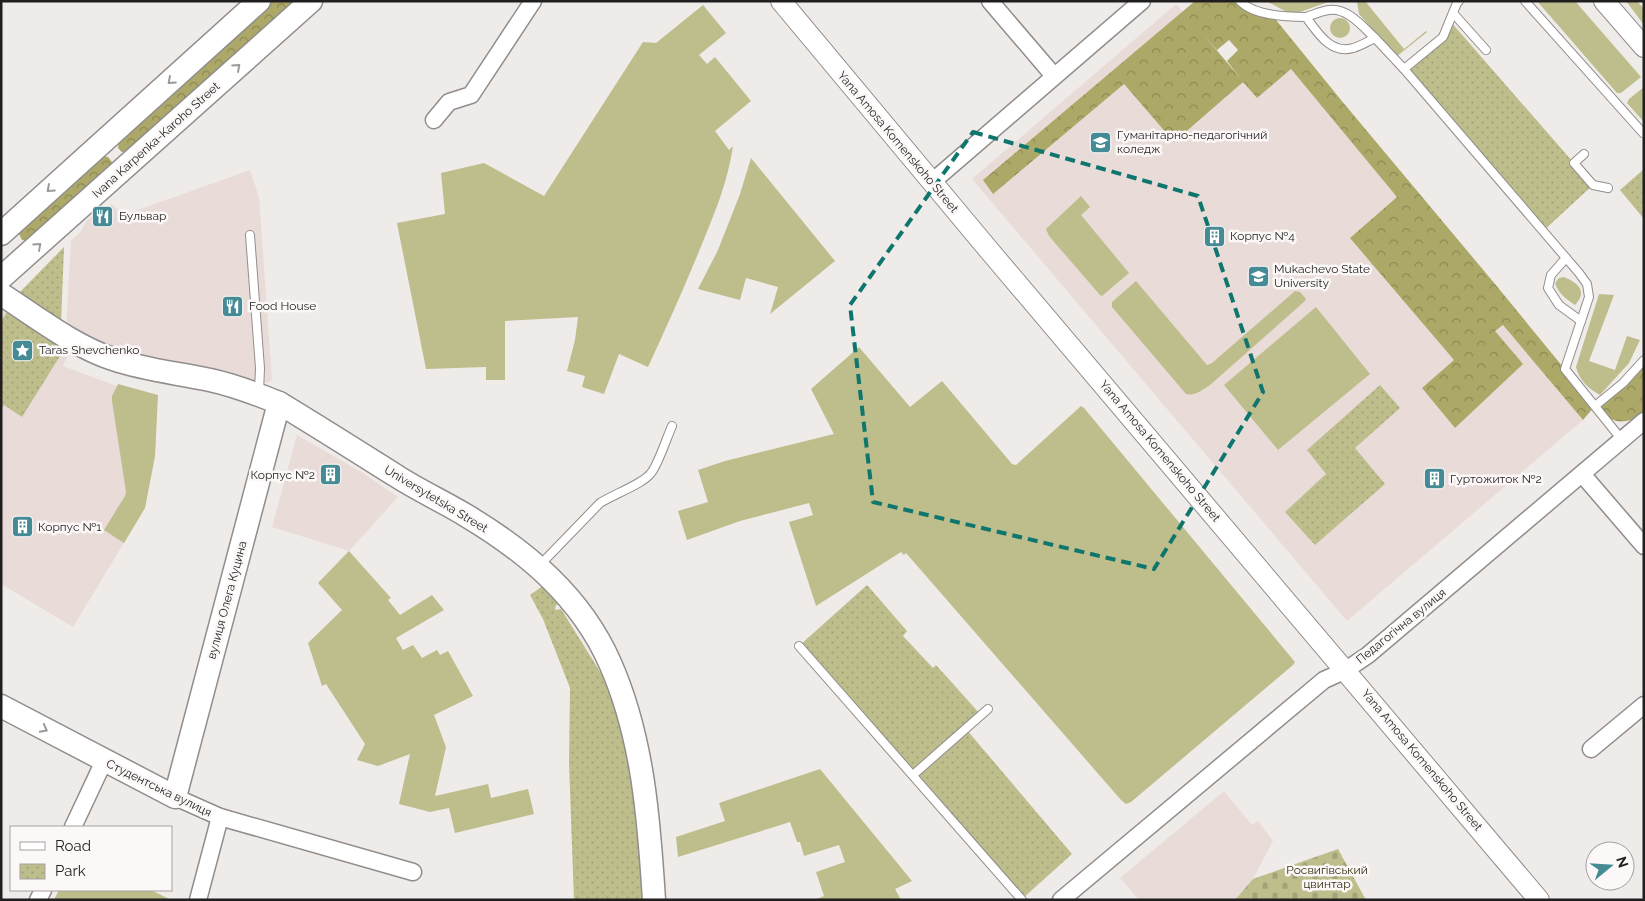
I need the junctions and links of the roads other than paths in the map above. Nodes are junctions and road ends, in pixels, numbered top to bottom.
1 (259, 1) edge
2 (311, 1) edge
3 (533, 1) edge
4 (781, 1) edge
5 (990, 1) edge
6 (1142, 1) edge
7 (1240, 1) edge
8 (1459, 1) edge
9 (1525, 1) edge
10 (1604, 1) edge
11 (1453, 13) junction
12 (1306, 17) junction
13 (1375, 38) junction
14 (1644, 47) edge
15 (1486, 50) dead end
16 (1404, 70) junction
17 (1054, 76) junction
18 (434, 120) dead end
19 (1643, 133) edge
20 (103, 142) junction
21 (1584, 154) dead end
22 (125, 167) junction
23 (932, 182) junction
24 (1608, 188) dead end
25 (1, 234) edge
26 (250, 235) dead end
27 (1566, 258) junction
28 (1, 278) edge
29 (7, 298) edge
30 (1581, 321) junction
31 (1644, 360) edge
32 (258, 394) junction
33 (279, 403) junction
34 (1594, 406) junction
35 (1644, 421) edge
36 (672, 426) dead end
37 (1622, 440) junction
38 (1582, 474) junction
39 (1644, 546) edge
40 (538, 566) junction
41 (799, 646) dead end
42 (1346, 670) junction
43 (1644, 705) edge
44 (1, 706) edge
45 (988, 709) dead end
46 (1591, 749) dead end
47 (104, 761) junction
48 (913, 776) junction
49 (176, 797) junction
50 (220, 816) junction
51 (73, 826) edge
52 (413, 872) dead end
53 (198, 900) edge
54 (654, 900) edge
55 (1022, 900) edge
56 (1061, 900) edge
57 (1540, 900) edge

1 -> 20 main road
22 -> 2 main road, Ivana Karpenka-Karoho Street
3 - 18 street
4 - 23 street, Yana Amosa Komenskoho Street
5 - 17 street
6 - 17 street
7 - 12 lane
8 - 11 lane
9 - 19 lane
10 - 14 street
11 - 15 lane
11 - 16 lane
12 - 13 lane
12 - 13 lane
13 - 16 lane
16 - 27 lane
17 - 23 street
20 - 22 main road
20 -> 25 main road
21 - 24 lane
28 -> 22 main road, Ivana Karpenka-Karoho Street
23 - 42 street, Yana Amosa Komenskoho Street
26 - 32 lane
27 - 30 lane
27 - 30 lane
29 - 32 main road, Universytetska Street
30 - 34 lane
31 - 34 lane
32 - 33 main road, Universytetska Street
33 - 40 main road, Universytetska Street
33 - 49 main road, вулиця Олега Куцина
34 - 37 lane
35 - 37 street, Педагогічна вулиця
36 - 40 lane
37 - 38 street, Педагогічна вулиця
38 - 39 street
38 - 42 street, Педагогічна вулиця
40 - 54 main road, Universytetska Street
41 - 48 lane
42 - 56 street, Педагогічна вулиця
42 - 57 street, Yana Amosa Komenskoho Street
43 - 46 street
44 -> 47 main road, Студентська вулиця
45 - 48 lane
47 - 49 main road, Студентська вулиця
47 - 51 street
48 - 55 lane
49 - 50 street, Студентська вулиця
50 - 52 street, Студентська вулиця
50 - 53 street

